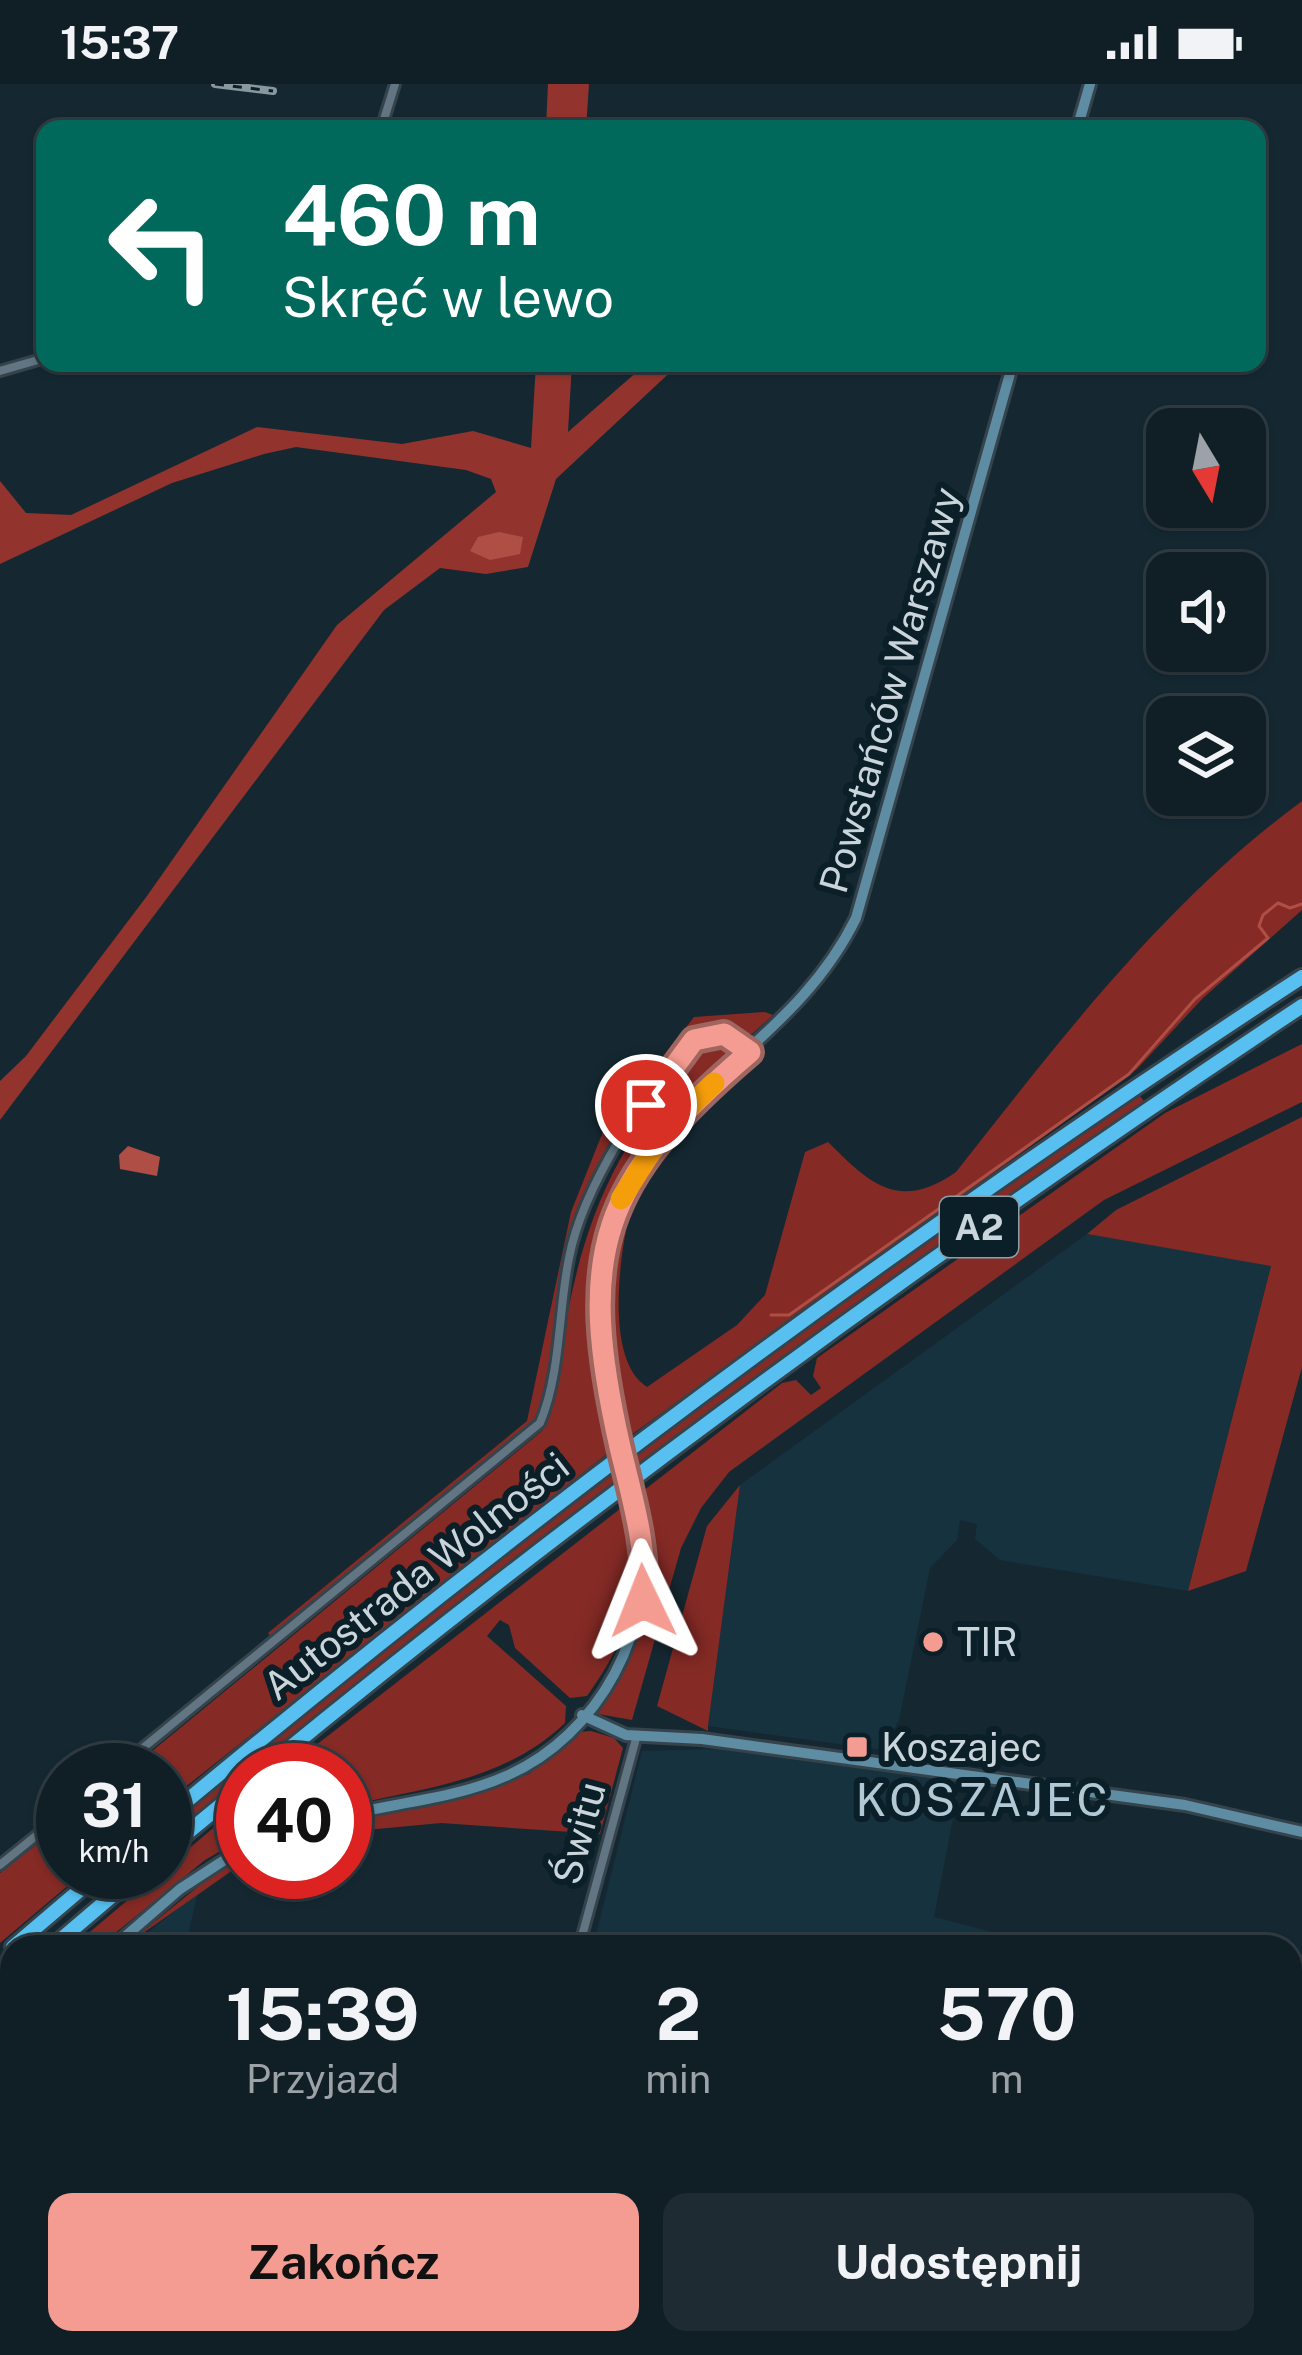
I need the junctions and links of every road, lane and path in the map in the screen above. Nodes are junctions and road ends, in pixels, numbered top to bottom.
1 (395, 84) edge
2 (1090, 84) edge
3 (384, 120) edge
4 (1080, 120) edge
5 (36, 361) edge
6 (0, 371) edge
7 (1010, 372) edge
8 (1302, 977) edge
9 (1302, 1006) edge
10 (750, 1052) junction
11 (582, 1715) junction
12 (637, 1736) junction
13 (149, 1743) edge
14 (298, 1743) edge
15 (192, 1797) edge
16 (216, 1809) edge
17 (372, 1809) edge
18 (192, 1829) edge
19 (1302, 1832) edge
20 (36, 1836) edge
21 (0, 1865) edge
22 (216, 1866) edge
23 (69, 1899) edge
24 (108, 1899) edge
25 (27, 1935) edge
26 (66, 1935) edge
27 (127, 1935) edge
28 (582, 1935) edge

1 - 3 street
2 - 4 street
5 - 6 street
7 - 10 street, Powstańców Warszawy
8 - 15 highway, Autostrada Wolności / A2
9 - 14 highway, Autostrada Wolności / A2
10 - 11 street, Powstańców Warszawy, bridge
10 - 13 street
11 - 12 street
11 - 17 street, Powstańców Warszawy
12 - 19 street
12 - 28 street, Świtu
16 - 18 highway
20 - 21 street
22 - 27 street
23 - 25 highway
24 - 26 highway

